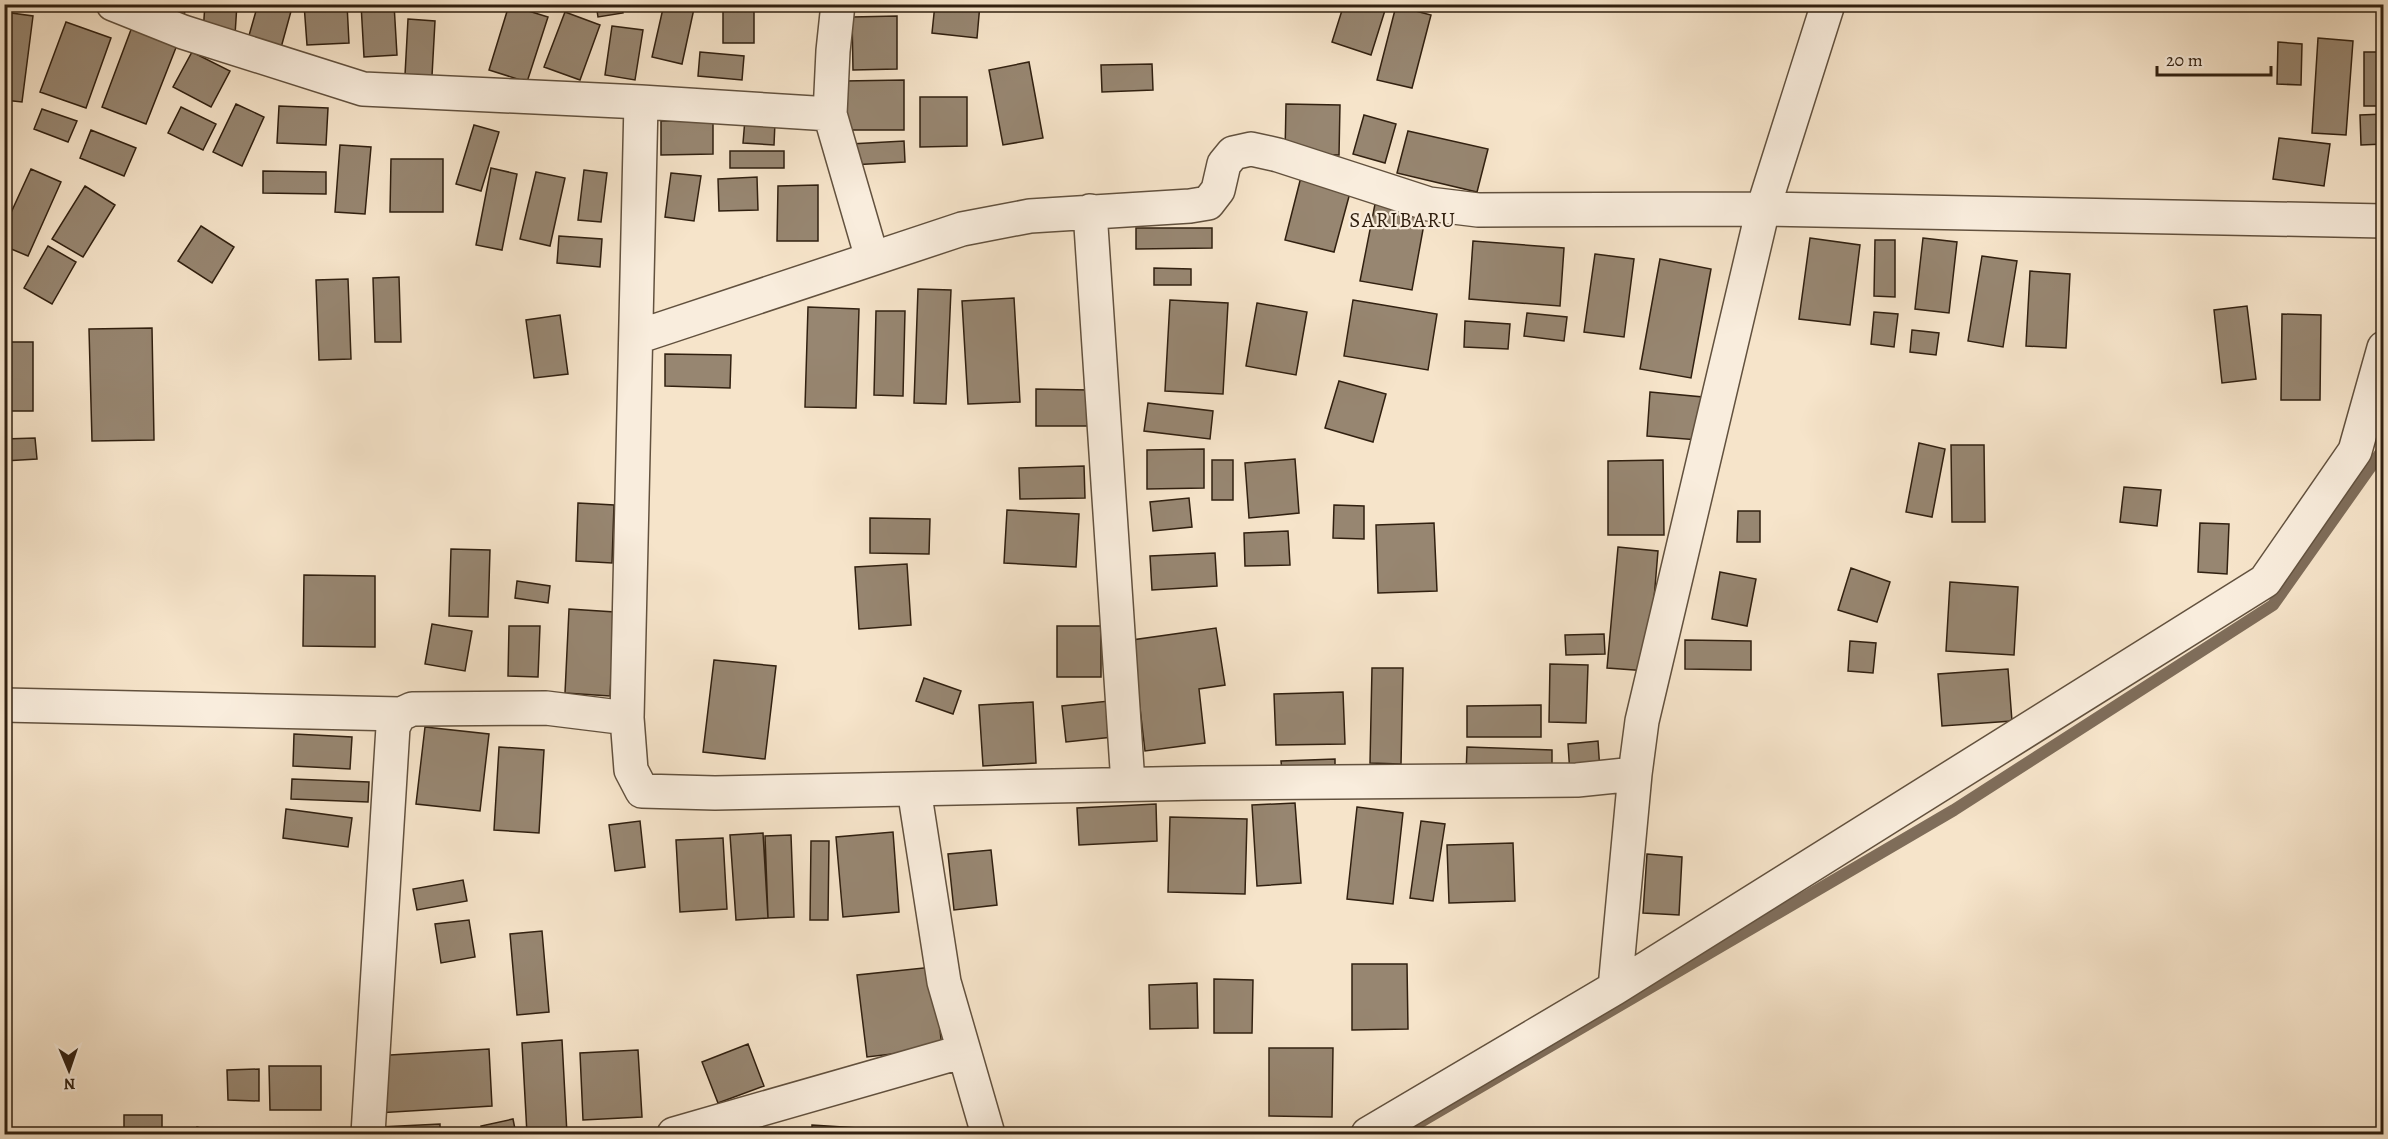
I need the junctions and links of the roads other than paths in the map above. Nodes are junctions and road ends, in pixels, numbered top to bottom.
1 (113, 4) edge
2 (838, 4) edge
3 (1828, 4) edge
4 (641, 102) junction
5 (830, 114) junction
6 (1763, 209) junction
7 (1090, 211) junction
8 (2384, 220) edge
9 (872, 258) junction
10 (637, 337) junction
11 (2384, 348) edge
12 (4, 705) edge
13 (400, 714) junction
14 (627, 718) junction
15 (1635, 774) junction
16 (1128, 784) junction
17 (914, 789) junction
18 (1615, 988) junction
19 (964, 1051) junction
20 (368, 1134) edge
21 (674, 1134) edge
22 (988, 1134) edge
23 (1368, 1134) edge

1 - 4 street
2 - 5 street
3 - 6 street
4 - 5 street
4 - 10 street
5 - 9 street
6 - 7 street
6 - 8 street
6 - 15 street
7 - 9 street
7 - 16 street
9 - 10 street
10 - 14 street
11 - 18 street
12 - 13 street
13 - 14 street
13 - 20 street
14 - 17 street
15 - 16 street
15 - 18 street
16 - 17 street
17 - 19 street
18 - 23 street
19 - 21 street
19 - 22 street

